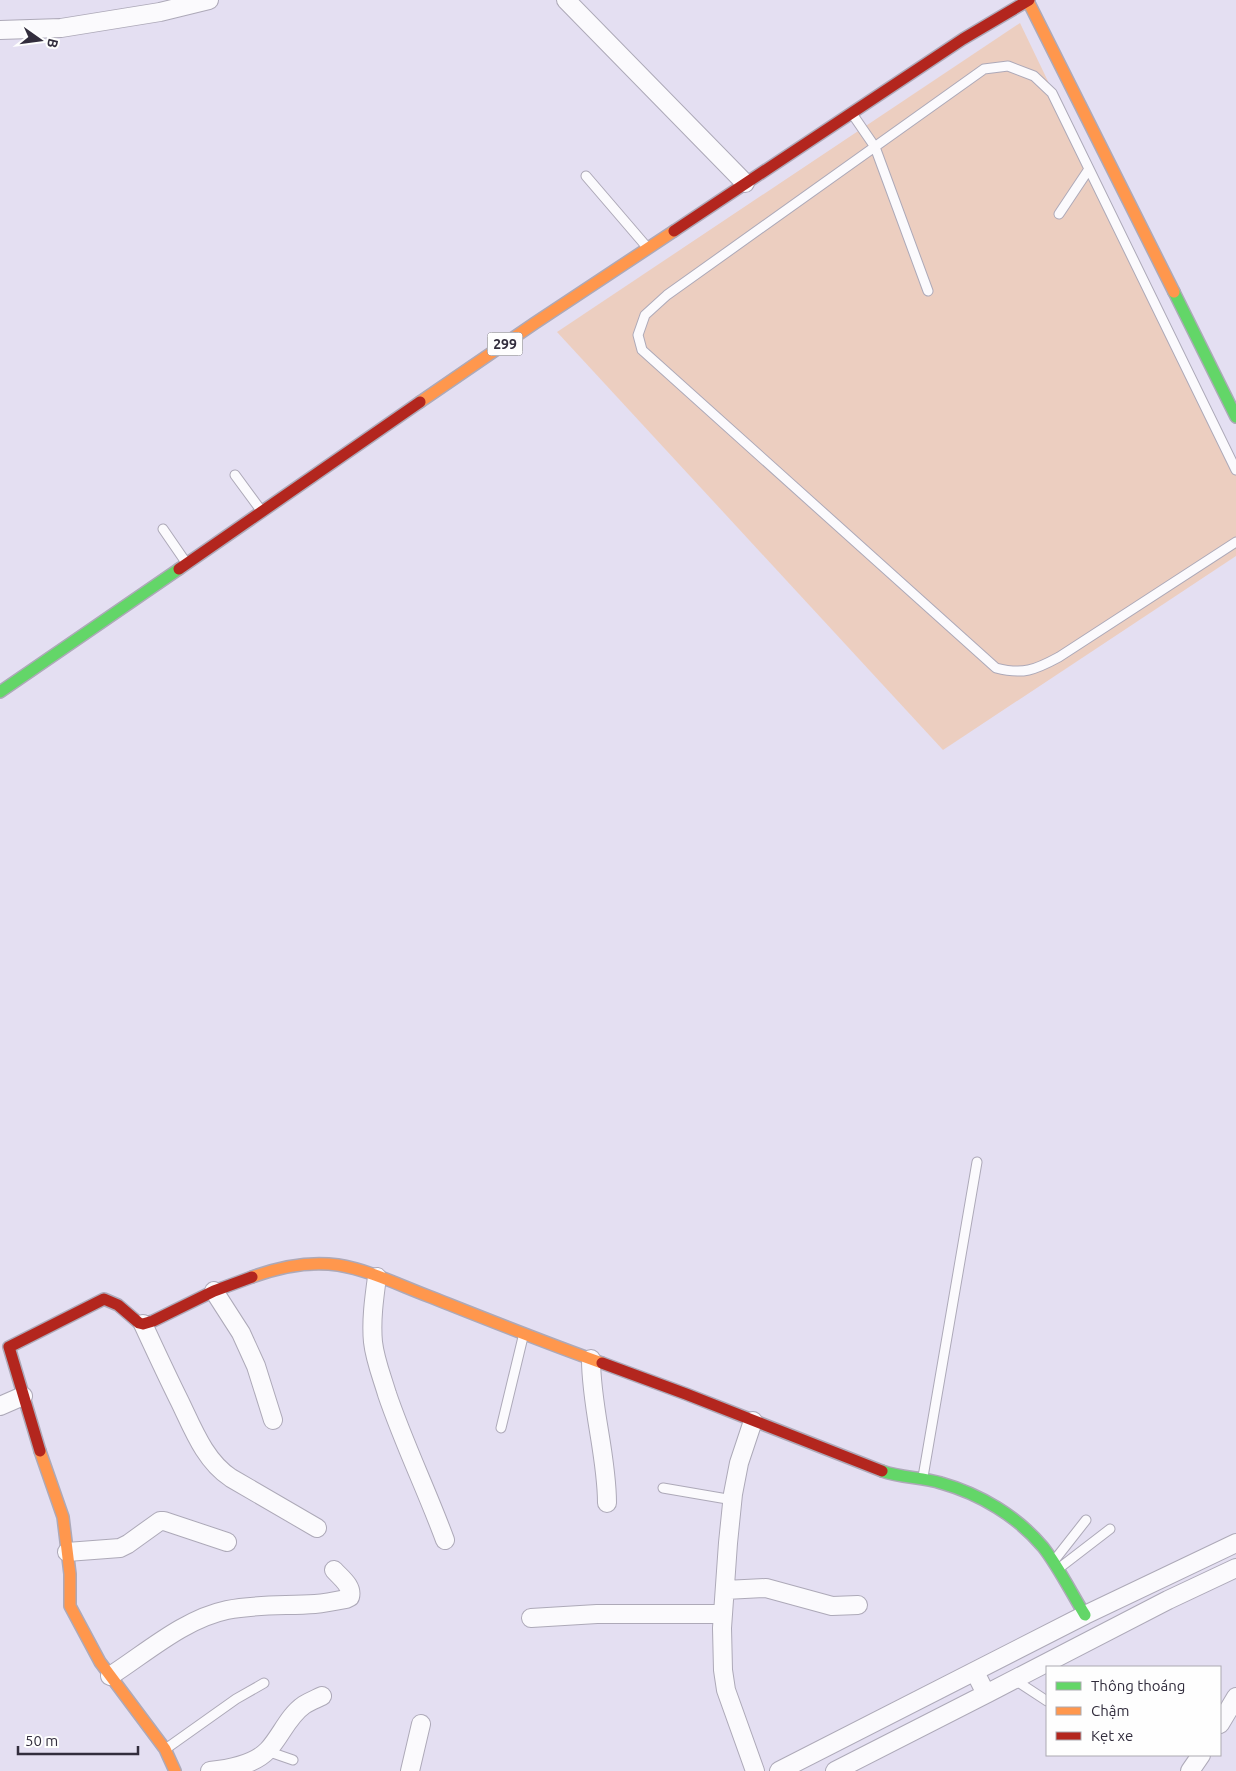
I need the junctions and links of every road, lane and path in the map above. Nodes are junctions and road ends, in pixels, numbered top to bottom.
1 (209, 0) edge
2 (566, 0) edge
3 (1023, 2) edge
4 (162, 6) edge
5 (0, 30) edge
6 (852, 112) junction
7 (875, 147) junction
8 (1089, 169) junction
9 (586, 176) dead end
10 (746, 183) junction
11 (1059, 214) dead end
12 (648, 248) junction
13 (928, 291) dead end
14 (1236, 417) edge
15 (1236, 470) edge
16 (236, 475) dead end
17 (262, 512) junction
18 (163, 529) dead end
19 (1236, 542) edge
20 (187, 563) junction
21 (0, 692) edge
22 (978, 1162) dead end
23 (376, 1278) junction
24 (214, 1291) junction
25 (143, 1324) junction
26 (524, 1334) junction
27 (4, 1341) edge
28 (591, 1359) junction
29 (23, 1396) junction
30 (0, 1406) edge
31 (273, 1420) dead end
32 (753, 1421) junction
33 (501, 1428) dead end
34 (923, 1480) junction
35 (663, 1488) dead end
36 (732, 1500) junction
37 (607, 1503) dead end
38 (1086, 1520) dead end
39 (317, 1528) dead end
40 (1110, 1528) dead end
41 (445, 1540) dead end
42 (227, 1542) dead end
43 (1236, 1543) edge
44 (67, 1552) junction
45 (1055, 1565) junction
46 (1236, 1568) edge
47 (334, 1570) dead end
48 (725, 1590) junction
49 (858, 1605) dead end
50 (723, 1614) junction
51 (1084, 1616) junction
52 (532, 1618) dead end
53 (110, 1676) junction
54 (1015, 1680) junction
55 (264, 1683) dead end
56 (981, 1683) junction
57 (322, 1696) dead end
58 (1236, 1697) edge
59 (1046, 1701) edge
60 (1221, 1722) edge
61 (421, 1724) dead end
62 (165, 1750) junction
63 (267, 1751) junction
64 (1200, 1756) edge
65 (293, 1760) dead end
66 (174, 1771) edge
67 (210, 1771) edge
68 (410, 1771) edge
69 (755, 1771) edge
70 (778, 1771) edge
71 (835, 1771) edge
72 (1190, 1771) edge

1 - 4 street
2 - 10 street
3 - 6 street, 299
3 - 14 street
4 - 5 street
6 - 7 lane
6 - 10 street, 299
7 - 8 lane
7 - 13 lane
7 - 19 lane
8 - 11 lane
8 - 15 lane
9 - 12 lane
10 - 12 street, 299
12 - 17 street, 299
16 - 17 lane
17 - 20 street, 299
18 - 20 lane
20 - 21 street, 299
22 - 34 lane
23 - 24 street
23 - 26 street
23 - 41 street
24 - 25 street
24 - 31 street
25 - 27 street
25 - 39 street
26 - 28 street
26 - 33 lane
27 - 29 street
28 - 32 street
28 - 37 street
29 - 30 street
29 - 44 street
32 - 34 street
32 - 36 street
34 - 45 street
35 - 36 lane
36 - 48 street
38 - 45 lane
40 - 45 lane
42 - 44 street
43 - 51 street
44 - 53 street
45 - 51 street
46 - 54 street
47 - 53 street
48 - 49 street
48 - 50 street
50 - 52 street
50 - 69 street
51 - 56 street
53 - 62 street
54 - 56 street
54 - 59 lane
55 - 62 lane
56 - 70 street
56 - 71 street
57 - 63 street
58 - 60 street
61 - 68 street
62 - 66 street
63 - 65 lane
63 - 67 street
64 - 72 street

